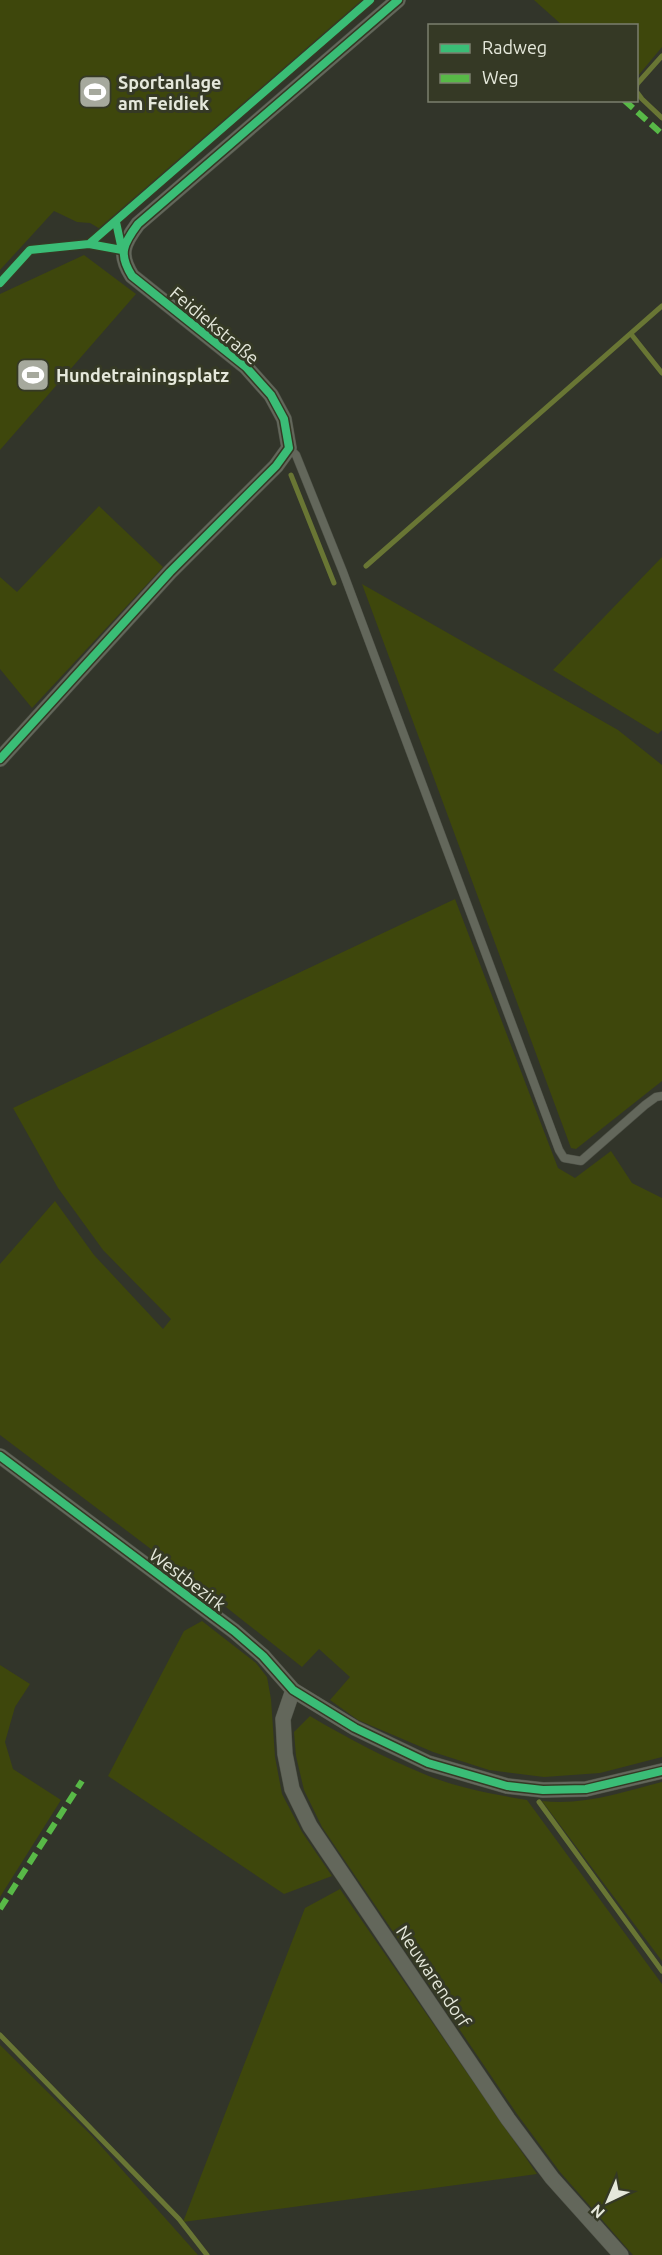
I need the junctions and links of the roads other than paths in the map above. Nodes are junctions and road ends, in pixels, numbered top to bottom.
1 (398, 0) edge
2 (289, 448) junction
3 (0, 759) edge
4 (662, 1096) edge
5 (0, 1456) edge
6 (293, 1689) junction
7 (662, 1771) edge
8 (621, 2255) edge

1 - 2 street, Feidiekstraße
2 - 3 street
2 - 4 lane
5 - 6 street, Westbezirk
6 - 7 street, Westbezirk
6 - 8 street, Neuwarendorf

